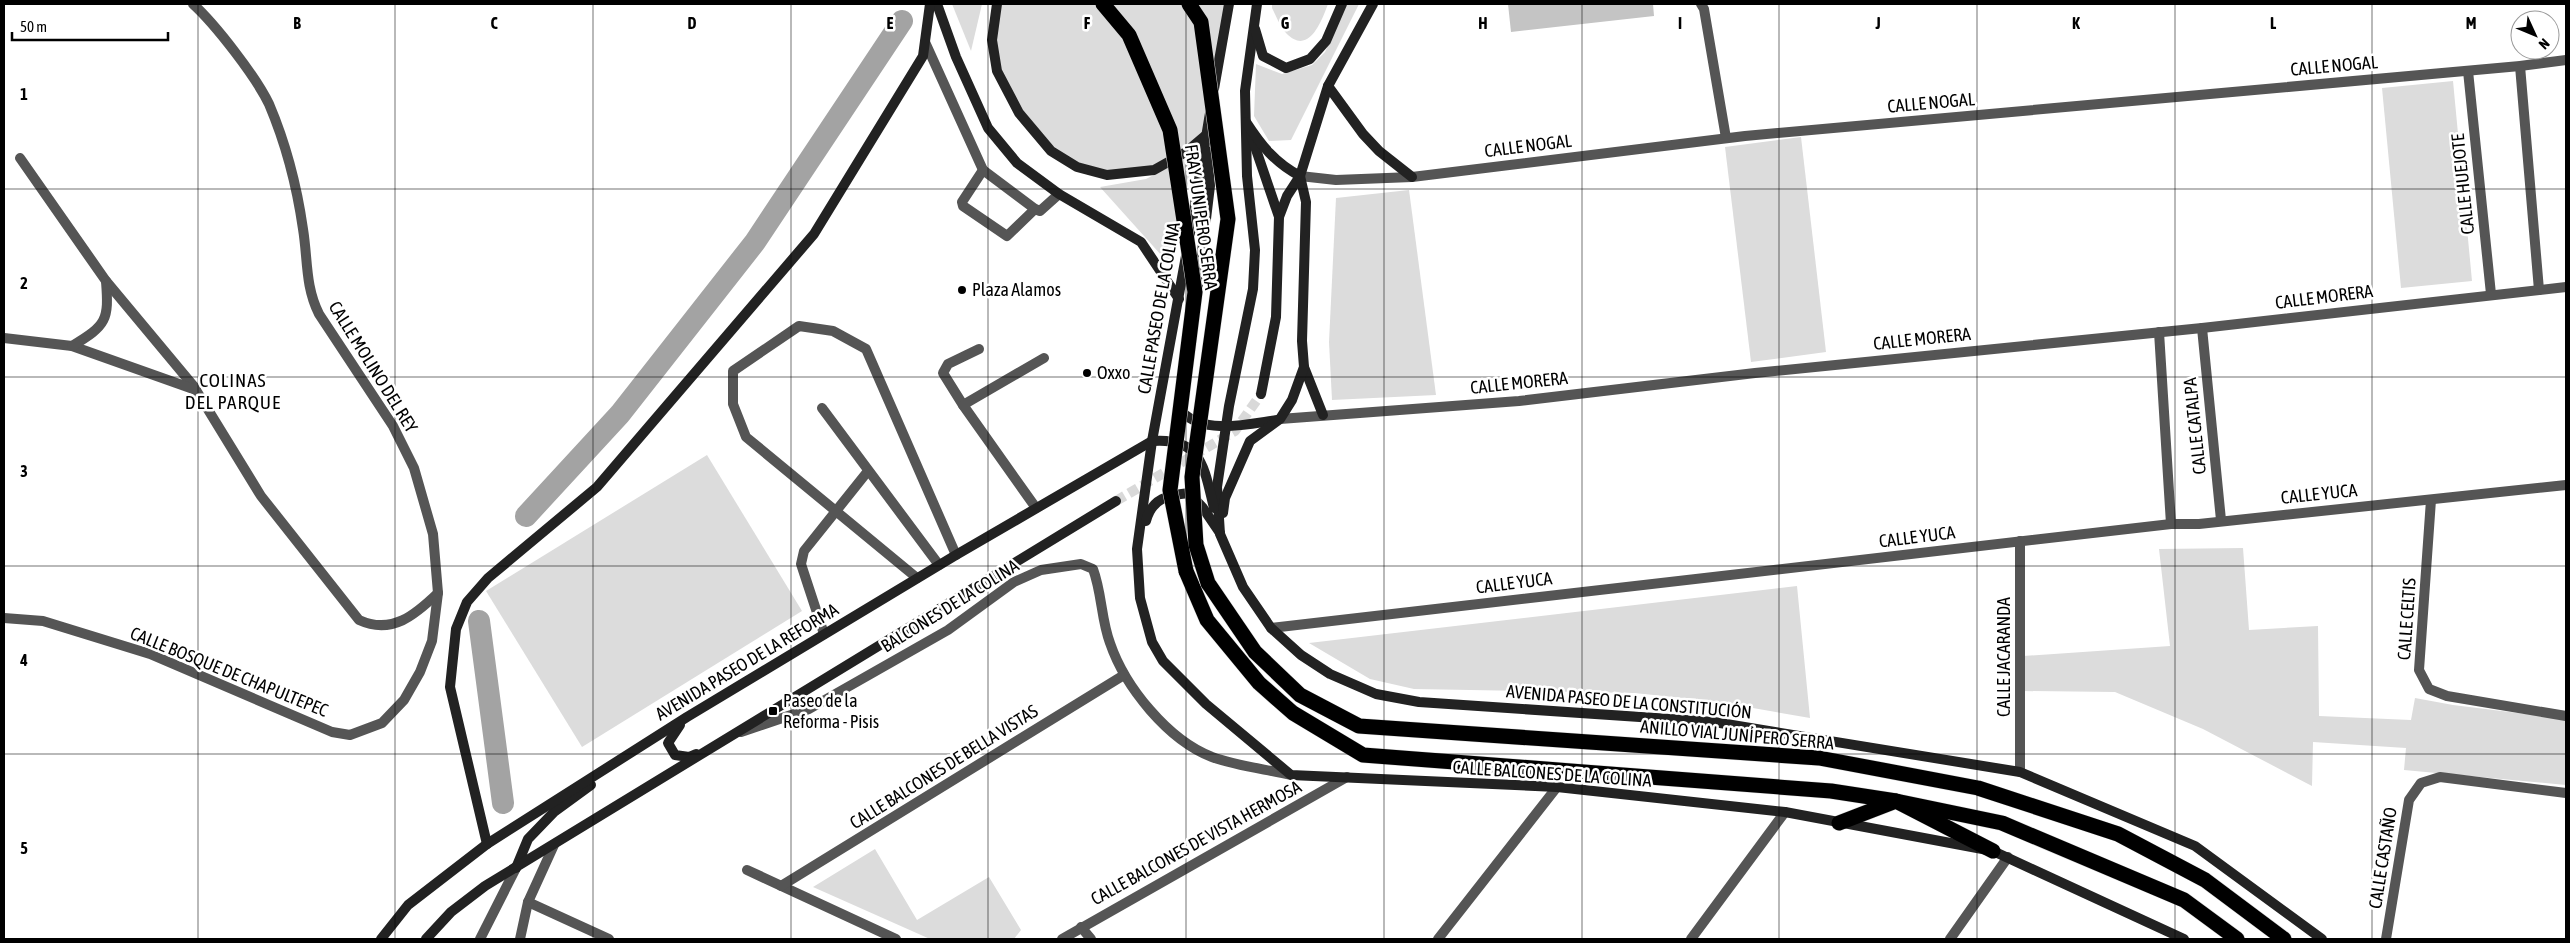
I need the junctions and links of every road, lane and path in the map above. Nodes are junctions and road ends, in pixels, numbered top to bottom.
1 (194, 4) edge
2 (930, 4) edge
3 (937, 4) edge
4 (997, 4) edge
5 (1103, 4) edge
6 (1189, 4) edge
7 (1229, 4) edge
8 (1257, 4) edge
9 (1342, 4) edge
10 (1373, 4) edge
11 (1701, 4) edge
12 (1254, 26) junction
13 (925, 42) junction
14 (2566, 60) edge
15 (2520, 66) junction
16 (2468, 71) junction
17 (1328, 86) junction
18 (1246, 122) junction
19 (1206, 135) junction
20 (1726, 138) junction
21 (20, 158) dead end
22 (983, 170) junction
23 (1300, 176) junction
24 (1412, 177) junction
25 (1059, 194) junction
26 (1034, 210) junction
27 (1278, 217) junction
28 (106, 281) junction
29 (2566, 287) edge
30 (2539, 290) junction
31 (2491, 294) junction
32 (1179, 299) junction
33 (2202, 328) junction
34 (2159, 332) junction
35 (4, 338) edge
36 (72, 346) junction
37 (979, 349) dead end
38 (1044, 358) dead end
39 (1304, 367) junction
40 (196, 390) junction
41 (1262, 394) tunnel mouth
42 (962, 404) junction
43 (822, 408) dead end
44 (1323, 414) junction
45 (1280, 420) junction
46 (1226, 426) junction
47 (1152, 442) junction
48 (868, 471) junction
49 (2566, 485) edge
50 (2431, 500) junction
51 (1116, 501) tunnel mouth
52 (1036, 508) junction
53 (835, 510) junction
54 (2221, 520) junction
55 (2171, 524) junction
56 (1220, 534) junction
57 (2020, 542) junction
58 (1137, 549) junction
59 (956, 555) junction
60 (939, 565) junction
61 (917, 578) junction
62 (1208, 583) joint
63 (438, 593) junction
64 (4, 618) edge
65 (1271, 628) junction
66 (824, 634) junction
67 (1124, 675) junction
68 (404, 700) joint
69 (687, 716) junction
70 (2566, 716) edge
71 (660, 734) junction
72 (733, 735) junction
73 (708, 749) junction
74 (2020, 772) junction
75 (1290, 775) junction
76 (1347, 777) junction
77 (1557, 787) junction
78 (2566, 793) edge
79 (1896, 801) junction
80 (1785, 812) junction
81 (1839, 823) junction
82 (487, 844) junction
83 (554, 845) junction
84 (1993, 851) junction
85 (2008, 857) junction
86 (516, 868) junction
87 (747, 870) dead end
88 (782, 886) junction
89 (528, 902) junction
90 (1085, 935) edge
91 (381, 939) edge
92 (426, 939) edge
93 (480, 939) edge
94 (520, 939) edge
95 (609, 939) edge
96 (896, 939) edge
97 (1062, 939) edge
98 (1438, 939) edge
99 (1691, 939) edge
100 (1950, 939) edge
101 (2184, 939) edge
102 (2237, 939) edge
103 (2284, 939) edge
104 (2322, 939) edge
105 (2386, 939) edge

1 - 63 street, CALLE MOLINO DEL REY
2 - 13 street
3 - 25 street
4 - 19 street
5 - 79 highway, FRAY JUNIPERO SERRA, bridge
6 - 62 highway, FRAY JUNIPERO SERRA, bridge
7 - 19 street, CALLE PASEO DE LA COLINA
8 - 12 street
9 - 12 street
10 - 17 street
11 - 20 street
12 - 18 street
13 - 22 street
13 - 82 street
14 - 15 street, CALLE NOGAL
15 - 16 street, CALLE NOGAL
15 - 30 street
16 - 20 street, CALLE NOGAL
16 - 31 street, CALLE HUEJOTE
17 - 23 street
17 - 24 street
18 - 23 street
18 - 27 street
18 - 46 street
19 - 32 street, CALLE PASEO DE LA COLINA
19 - 46 street
20 - 24 street, CALLE NOGAL
21 - 28 street
22 - 26 street
22 - 26 street
23 - 24 street, CALLE NOGAL
23 - 27 street
23 - 39 street
25 - 26 street
25 - 32 street
27 - 41 street
28 - 36 street
28 - 40 street
29 - 30 street, CALLE MORERA
30 - 31 street, CALLE MORERA
31 - 33 street, CALLE MORERA
32 - 47 street, CALLE PASEO DE LA COLINA
33 - 34 street, CALLE MORERA
33 - 54 street, CALLE CATALPA
34 - 44 street, CALLE MORERA
34 - 55 street, CALLE CATALPA
35 - 36 street
36 - 40 street
37 - 42 street
38 - 42 street
39 - 44 street
39 - 45 street
40 - 63 street
42 - 52 street
43 - 48 street
44 - 45 street, CALLE MORERA
45 - 46 street
45 - 56 street
46 - 56 street, AVENIDA PASEO DE LA CONSTITUCIÓN
47 - 52 street, AVENIDA PASEO DE LA REFORMA
47 - 56 street
47 - 58 street
48 - 53 street
48 - 60 street
49 - 50 street, CALLE YUCA
50 - 54 street, CALLE YUCA
50 - 70 street, CALLE CELTIS
51 - 72 street
52 - 59 street, AVENIDA PASEO DE LA REFORMA
53 - 59 street
53 - 61 street
53 - 66 street
54 - 55 street, CALLE YUCA
55 - 57 street, CALLE YUCA
56 - 58 street
56 - 65 street, AVENIDA PASEO DE LA CONSTITUCIÓN
57 - 65 street, CALLE YUCA
57 - 74 street, CALLE JACARANDA
58 - 75 street
59 - 60 street, AVENIDA PASEO DE LA REFORMA
60 - 61 street, AVENIDA PASEO DE LA REFORMA
61 - 66 street, AVENIDA PASEO DE LA REFORMA
62 - 103 highway, ANILLO VIAL JUNÍPERO SERRA
63 - 68 street, CALLE MOLINO DEL REY
64 - 68 street, CALLE BOSQUE DE CHAPULTEPEC
65 - 74 street, AVENIDA PASEO DE LA CONSTITUCIÓN
66 - 69 street, AVENIDA PASEO DE LA REFORMA
67 - 72 street, BALCONES DE LA COLINA
67 - 75 street, BALCONES DE LA COLINA
67 - 88 street, CALLE BALCONES DE BELLA VISTAS
69 - 71 street, AVENIDA PASEO DE LA REFORMA
69 - 73 street
71 - 82 street, AVENIDA PASEO DE LA REFORMA
71 - 86 street
72 - 73 street
73 - 83 street
74 - 104 street, AVENIDA PASEO DE LA CONSTITUCIÓN
75 - 76 street, CALLE BALCONES DE LA COLINA
76 - 77 street, CALLE BALCONES DE LA COLINA
76 - 90 street, CALLE BALCONES DE VISTA HERMOSA
77 - 80 street, CALLE BALCONES DE LA COLINA
77 - 98 street
78 - 105 street, CALLE CASTAÑO
79 - 81 highway
79 - 84 highway
79 - 102 highway
80 - 81 street, CALLE BALCONES DE LA COLINA
80 - 99 street
81 - 84 street, CALLE BALCONES DE LA COLINA
82 - 91 street, AVENIDA PASEO DE LA REFORMA
83 - 86 street
83 - 89 street
84 - 85 street, CALLE BALCONES DE LA COLINA
85 - 100 street
85 - 101 street, CALLE BALCONES DE LA COLINA
86 - 92 street
86 - 93 street
87 - 88 street
88 - 96 street
89 - 94 street
89 - 95 street
90 - 97 street, CALLE BALCONES DE VISTA HERMOSA

